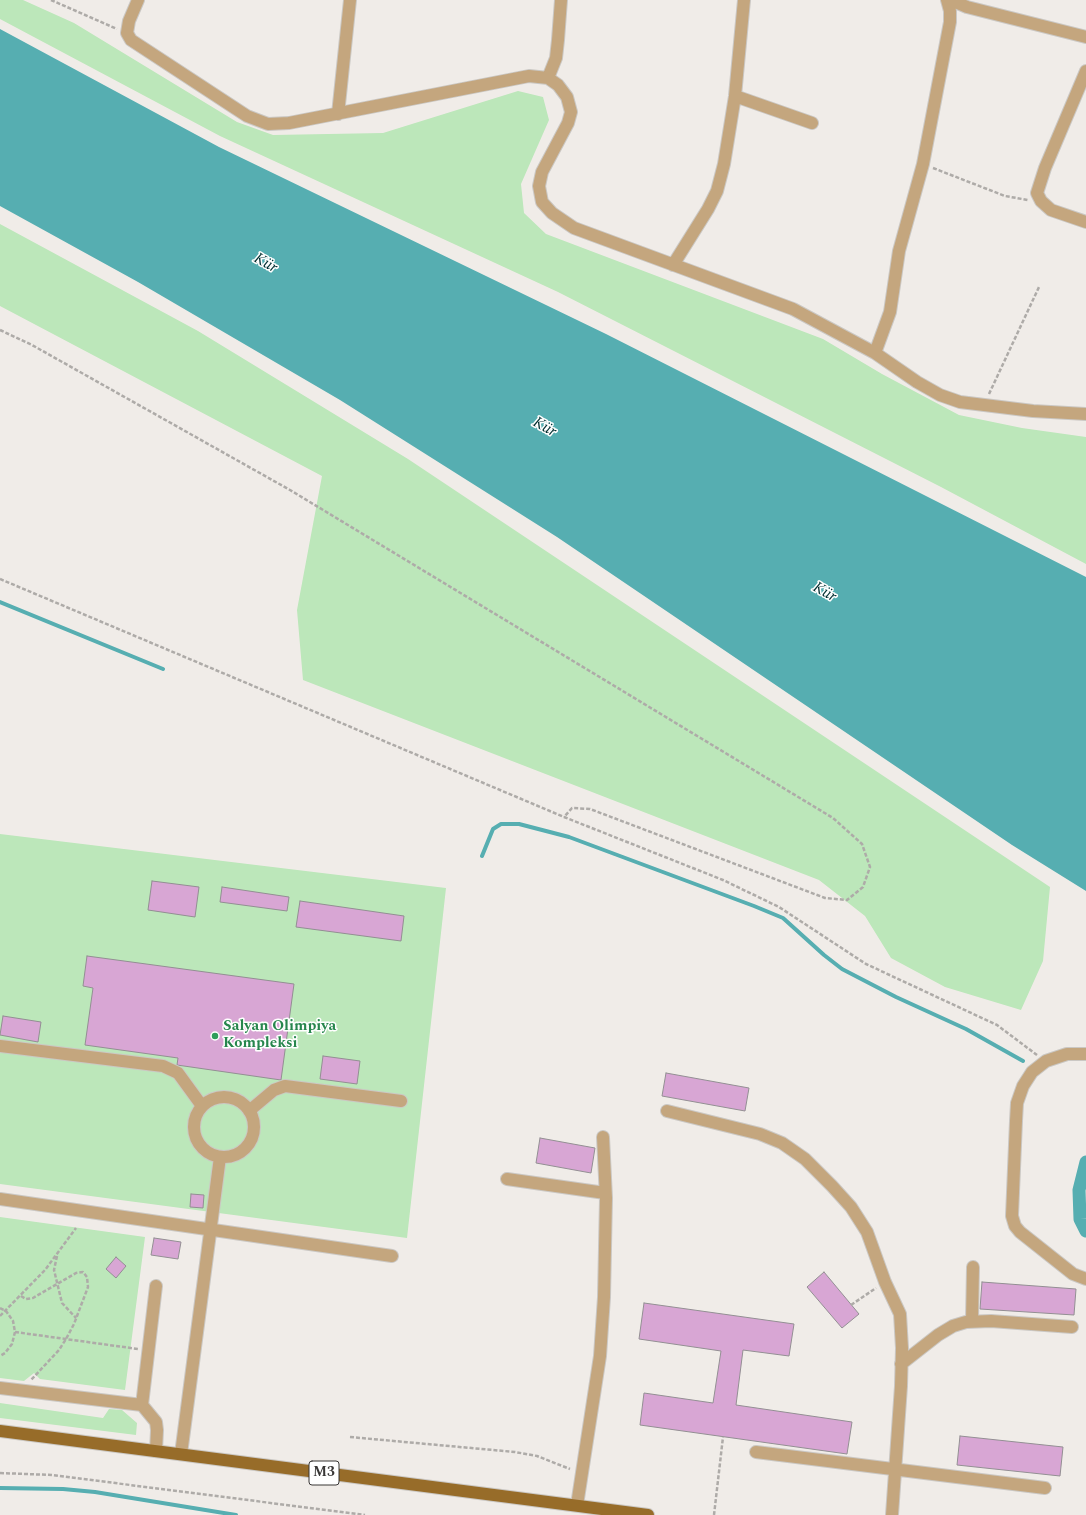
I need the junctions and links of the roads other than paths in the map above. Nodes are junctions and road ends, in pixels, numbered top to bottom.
1 (138, 0) edge
2 (350, 0) edge
3 (561, 0) edge
4 (744, 0) edge
5 (948, 0) edge
6 (951, 0) edge
7 (1086, 37) edge
8 (1086, 71) edge
9 (548, 78) junction
10 (735, 96) junction
11 (338, 114) junction
12 (812, 123) dead end
13 (1086, 222) edge
14 (673, 265) junction
15 (875, 353) junction
16 (1086, 414) edge
17 (0, 1046) edge
18 (1086, 1054) edge
19 (401, 1101) dead end
20 (202, 1106) junction
21 (249, 1111) junction
22 (667, 1111) dead end
23 (603, 1137) dead end
24 (220, 1158) junction
25 (507, 1179) dead end
26 (605, 1193) junction
27 (0, 1198) edge
28 (210, 1229) junction
29 (392, 1256) dead end
30 (973, 1268) dead end
31 (1086, 1279) edge
32 (156, 1286) dead end
33 (972, 1322) junction
34 (1072, 1327) dead end
35 (901, 1364) junction
36 (0, 1388) edge
37 (142, 1405) junction
38 (0, 1431) edge
39 (156, 1451) junction
40 (756, 1452) dead end
41 (181, 1454) junction
42 (895, 1470) junction
43 (1045, 1488) dead end
44 (577, 1506) junction
45 (648, 1515) edge
46 (892, 1515) edge

1 - 11 street
2 - 11 street
3 - 9 street
4 - 10 street
5 - 15 street
6 - 7 street
8 - 13 street
9 - 11 street
9 - 14 street
10 - 12 street
10 - 14 street
14 - 15 street
15 - 16 street
17 - 20 street
18 - 31 street
19 - 21 street
20 - 21 street
20 - 24 street
21 - 24 street
22 - 35 street
23 - 26 street
24 - 28 street
25 - 26 street
26 - 44 street
27 - 28 street
28 - 29 street
28 - 41 street
30 - 33 street
32 - 37 street
33 - 34 street
33 - 35 street
35 - 42 street
36 - 37 street
37 - 39 street
38 - 39 main road, M3
39 - 41 main road, M3
40 - 42 street
41 - 44 main road, M3
42 - 43 street
42 - 46 street
44 - 45 main road, M3

